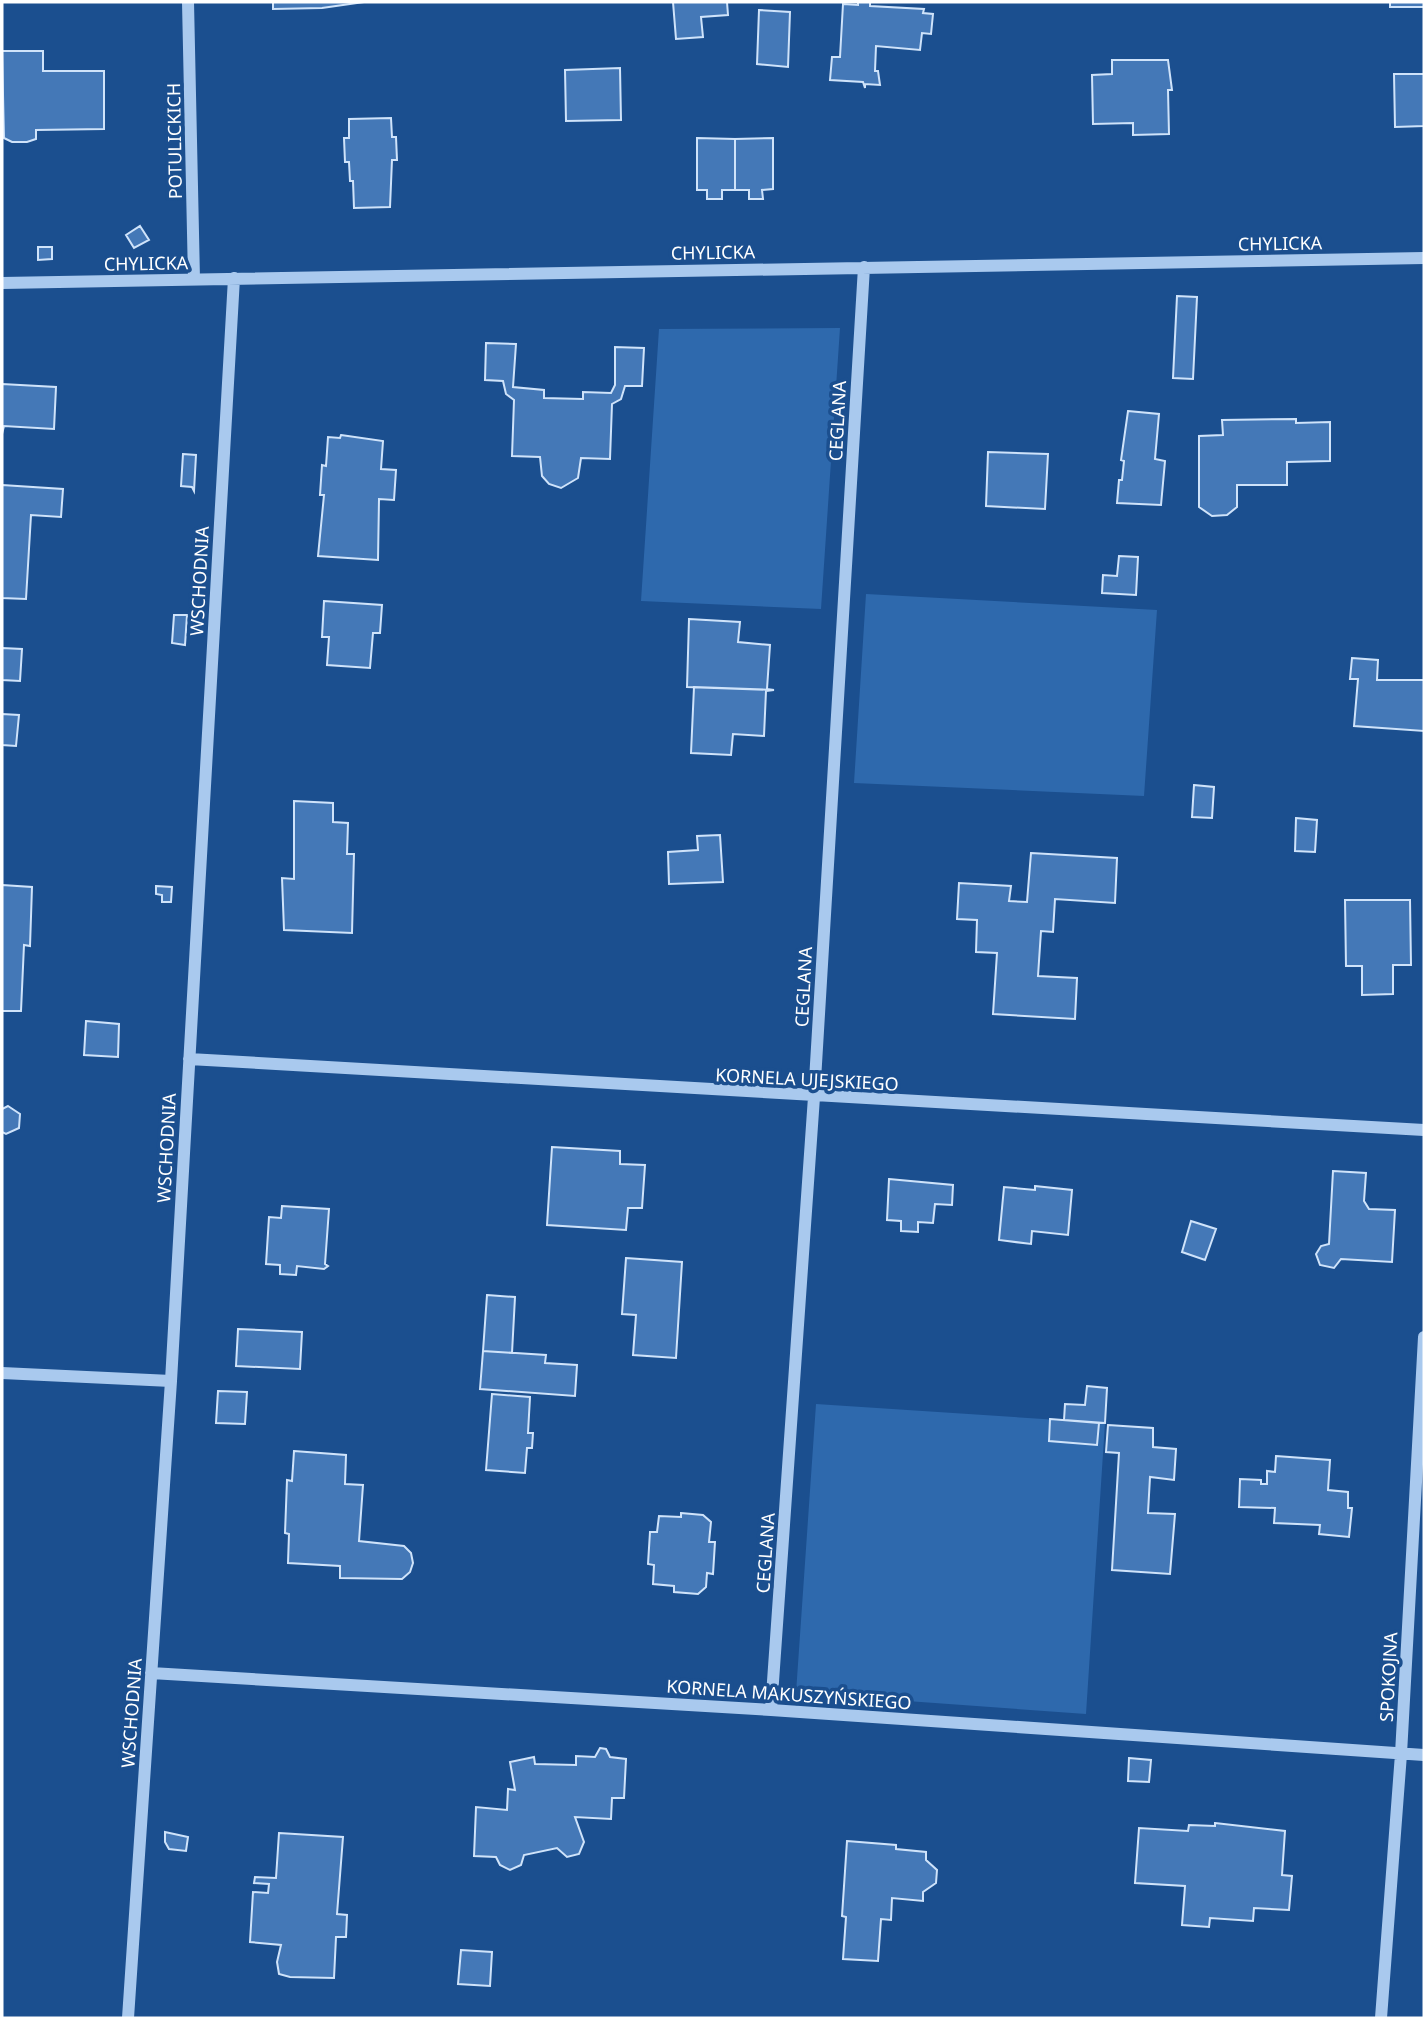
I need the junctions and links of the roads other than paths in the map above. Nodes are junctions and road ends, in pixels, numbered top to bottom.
1 (188, 2) edge
2 (1424, 258) edge
3 (864, 267) junction
4 (234, 278) junction
5 (194, 279) junction
6 (2, 283) edge
7 (188, 1059) junction
8 (814, 1097) junction
9 (1424, 1130) edge
10 (1424, 1337) edge
11 (2, 1373) edge
12 (171, 1381) junction
13 (151, 1673) junction
14 (771, 1710) junction
15 (1401, 1754) junction
16 (1424, 1755) edge
17 (128, 2018) edge
18 (1381, 2018) edge

1 - 5 street, POTULICKICH
2 - 3 street, CHYLICKA
3 - 4 street, CHYLICKA
3 - 8 street, CEGLANA
4 - 5 street, CHYLICKA
4 - 7 street, WSCHODNIA
5 - 6 street, CHYLICKA
7 - 8 street, KORNELA UJEJSKIEGO
7 - 12 street, WSCHODNIA
8 - 9 street, KORNELA UJEJSKIEGO
8 - 14 street, CEGLANA
10 - 15 street, SPOKOJNA
11 - 12 street
12 - 13 street, WSCHODNIA
13 - 14 street, KORNELA MAKUSZYŃSKIEGO
13 - 17 street, WSCHODNIA
14 - 15 street, KORNELA MAKUSZYŃSKIEGO
15 - 16 street, KORNELA MAKUSZYŃSKIEGO
15 - 18 street, SPOKOJNA

